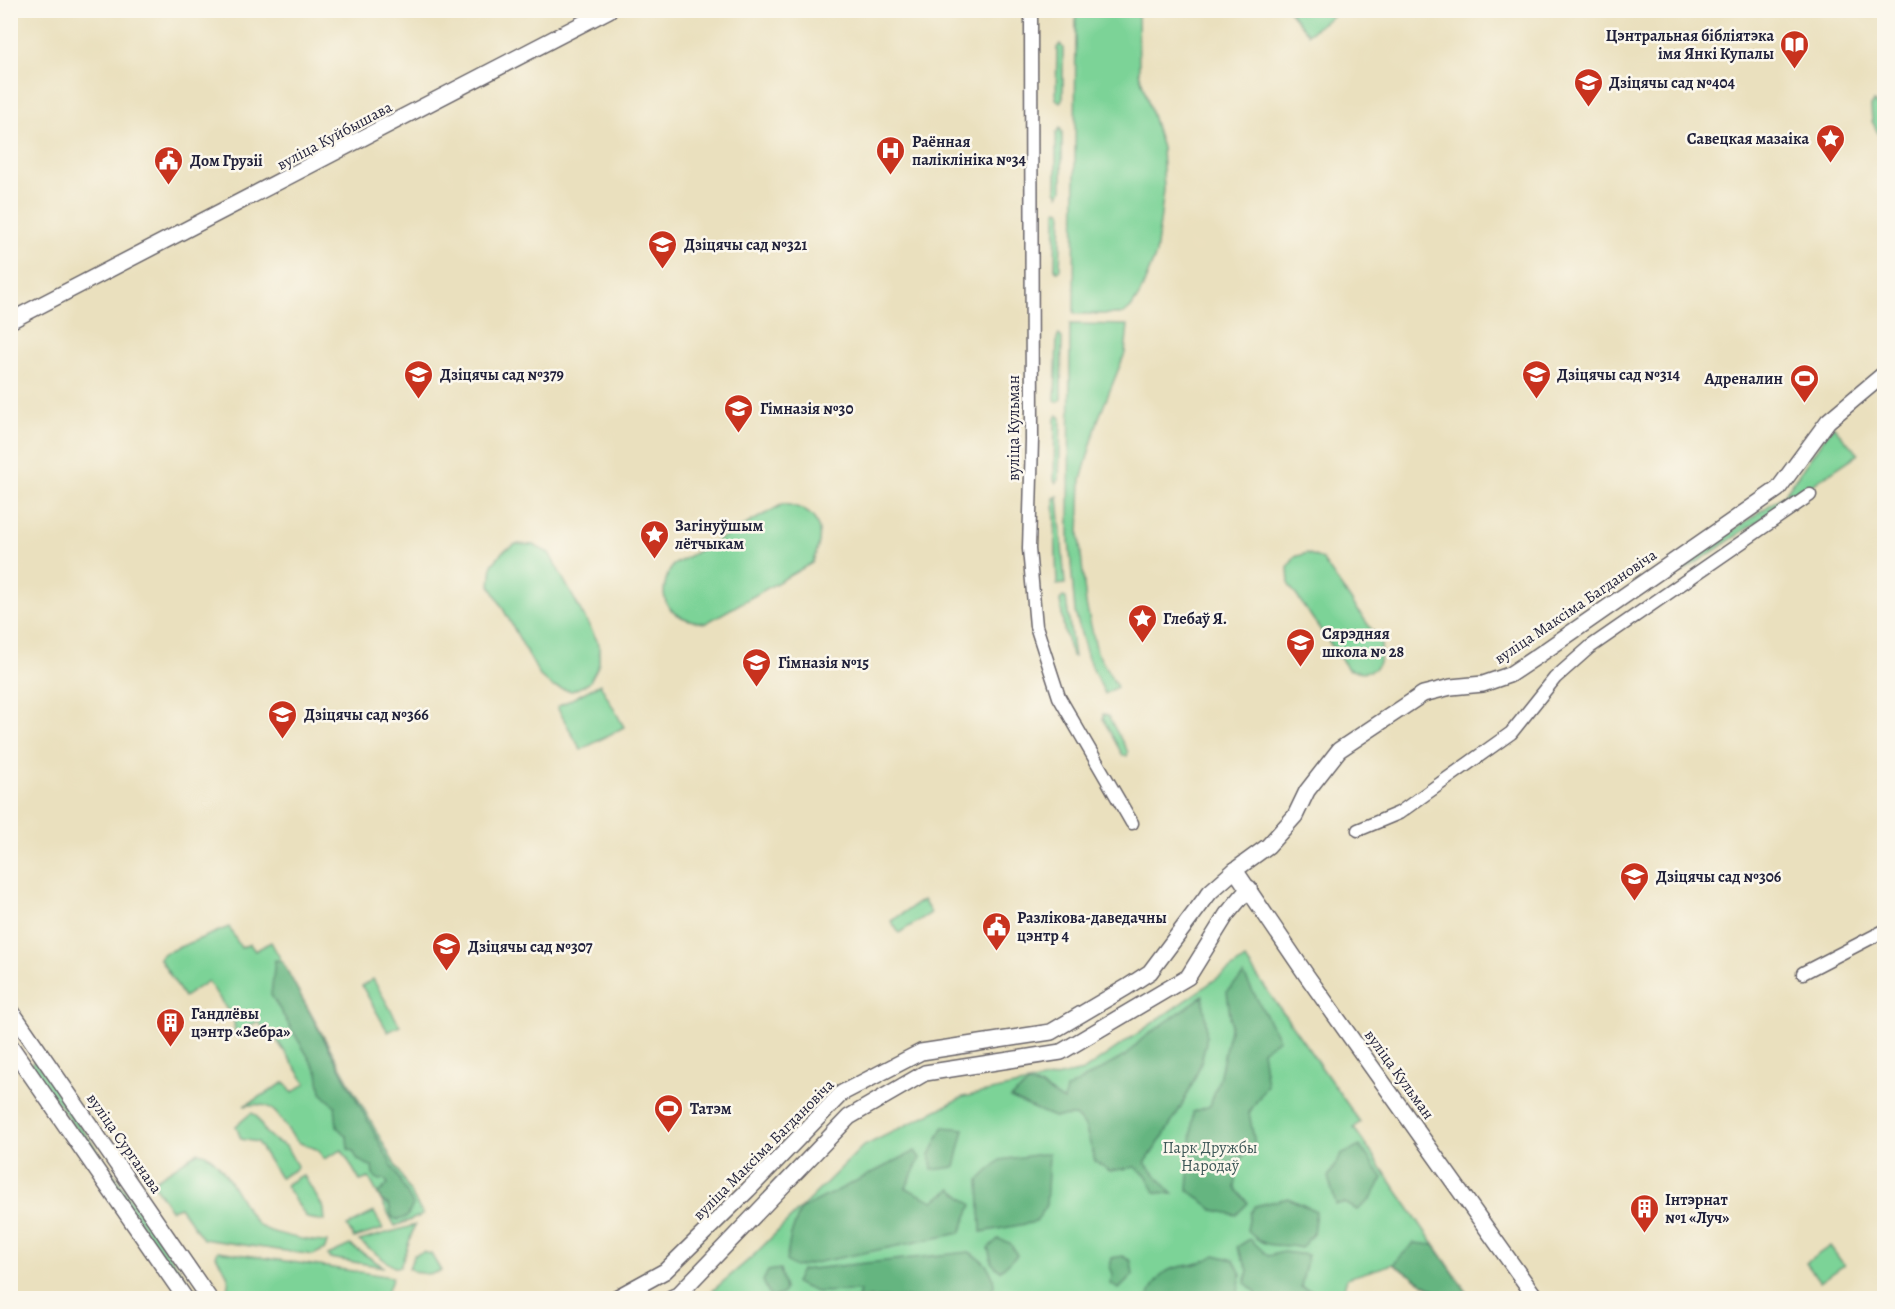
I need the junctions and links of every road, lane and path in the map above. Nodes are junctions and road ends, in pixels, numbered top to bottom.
1 (609, 10) edge
2 (1031, 10) edge
3 (10, 321) edge
4 (1884, 374) edge
5 (1810, 495) dead end
6 (1132, 823) dead end
7 (1358, 830) dead end
8 (1235, 870) junction
9 (1248, 888) junction
10 (1884, 931) edge
11 (1803, 973) dead end
12 (10, 1009) edge
13 (10, 1045) edge
14 (185, 1299) edge
15 (209, 1299) edge
16 (616, 1299) edge
17 (671, 1299) edge
18 (1536, 1299) edge

1 - 3 main road, вуліца Куйбышава
2 - 6 street, вуліца Кульман
4 - 8 main road, вуліца Максіма Багдановіча
5 - 7 street
8 - 9 main road, вуліца Кульман
8 - 16 main road, вуліца Максіма Багдановіча
9 - 17 main road
9 - 18 main road, вуліца Кульман
10 - 11 street
12 - 15 main road, вуліца Сурганава
13 - 14 main road

